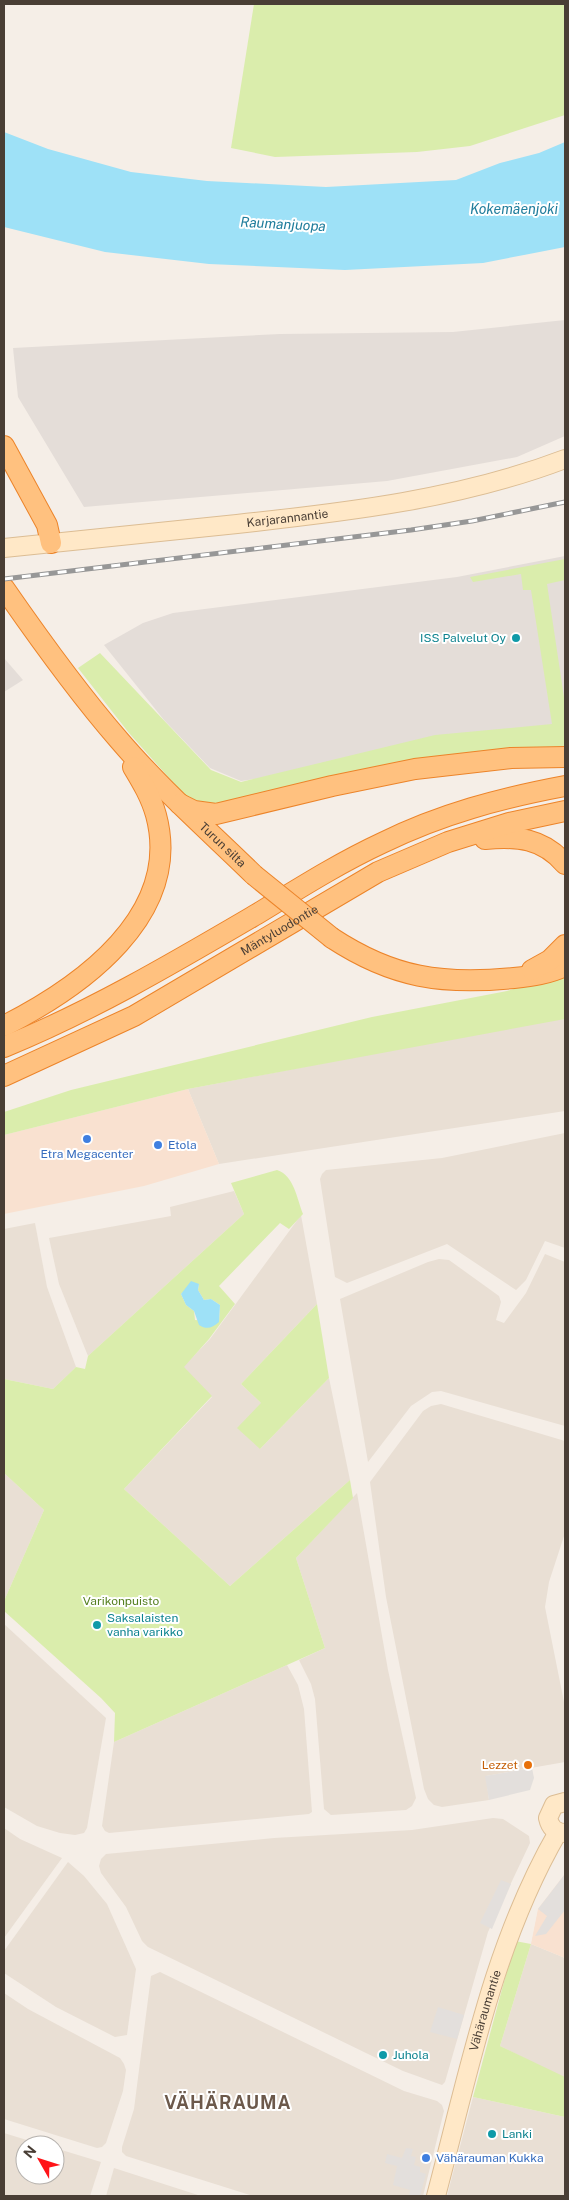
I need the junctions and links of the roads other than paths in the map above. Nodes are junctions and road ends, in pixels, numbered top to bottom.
1 (4, 446) edge
2 (565, 459) edge
3 (51, 543) junction
4 (4, 548) edge
5 (4, 588) edge
6 (119, 741) junction
7 (565, 757) edge
8 (565, 786) edge
9 (180, 804) junction
10 (565, 811) edge
11 (448, 842) junction
12 (565, 864) edge
13 (565, 945) edge
14 (565, 966) edge
15 (514, 978) junction
16 (4, 1026) edge
17 (4, 1047) edge
18 (4, 1076) edge
19 (565, 1802) edge
20 (561, 1833) edge
21 (436, 2196) edge

1 - 3 highway
2 - 3 main road, Karjarannantie
3 - 4 main road, Karjarannantie
5 - 6 highway, Turun silta
6 - 9 highway, Turun silta
6 - 16 highway
7 - 9 highway
8 - 17 highway, Mäntyluodontie
9 - 15 highway, Turun silta, bridge
10 - 11 highway, Mäntyluodontie
11 - 12 highway
11 - 18 highway, Mäntyluodontie
13 - 15 highway
14 - 15 highway, Turun silta
19 - 20 main road
20 - 21 main road, Vähäraumantie

